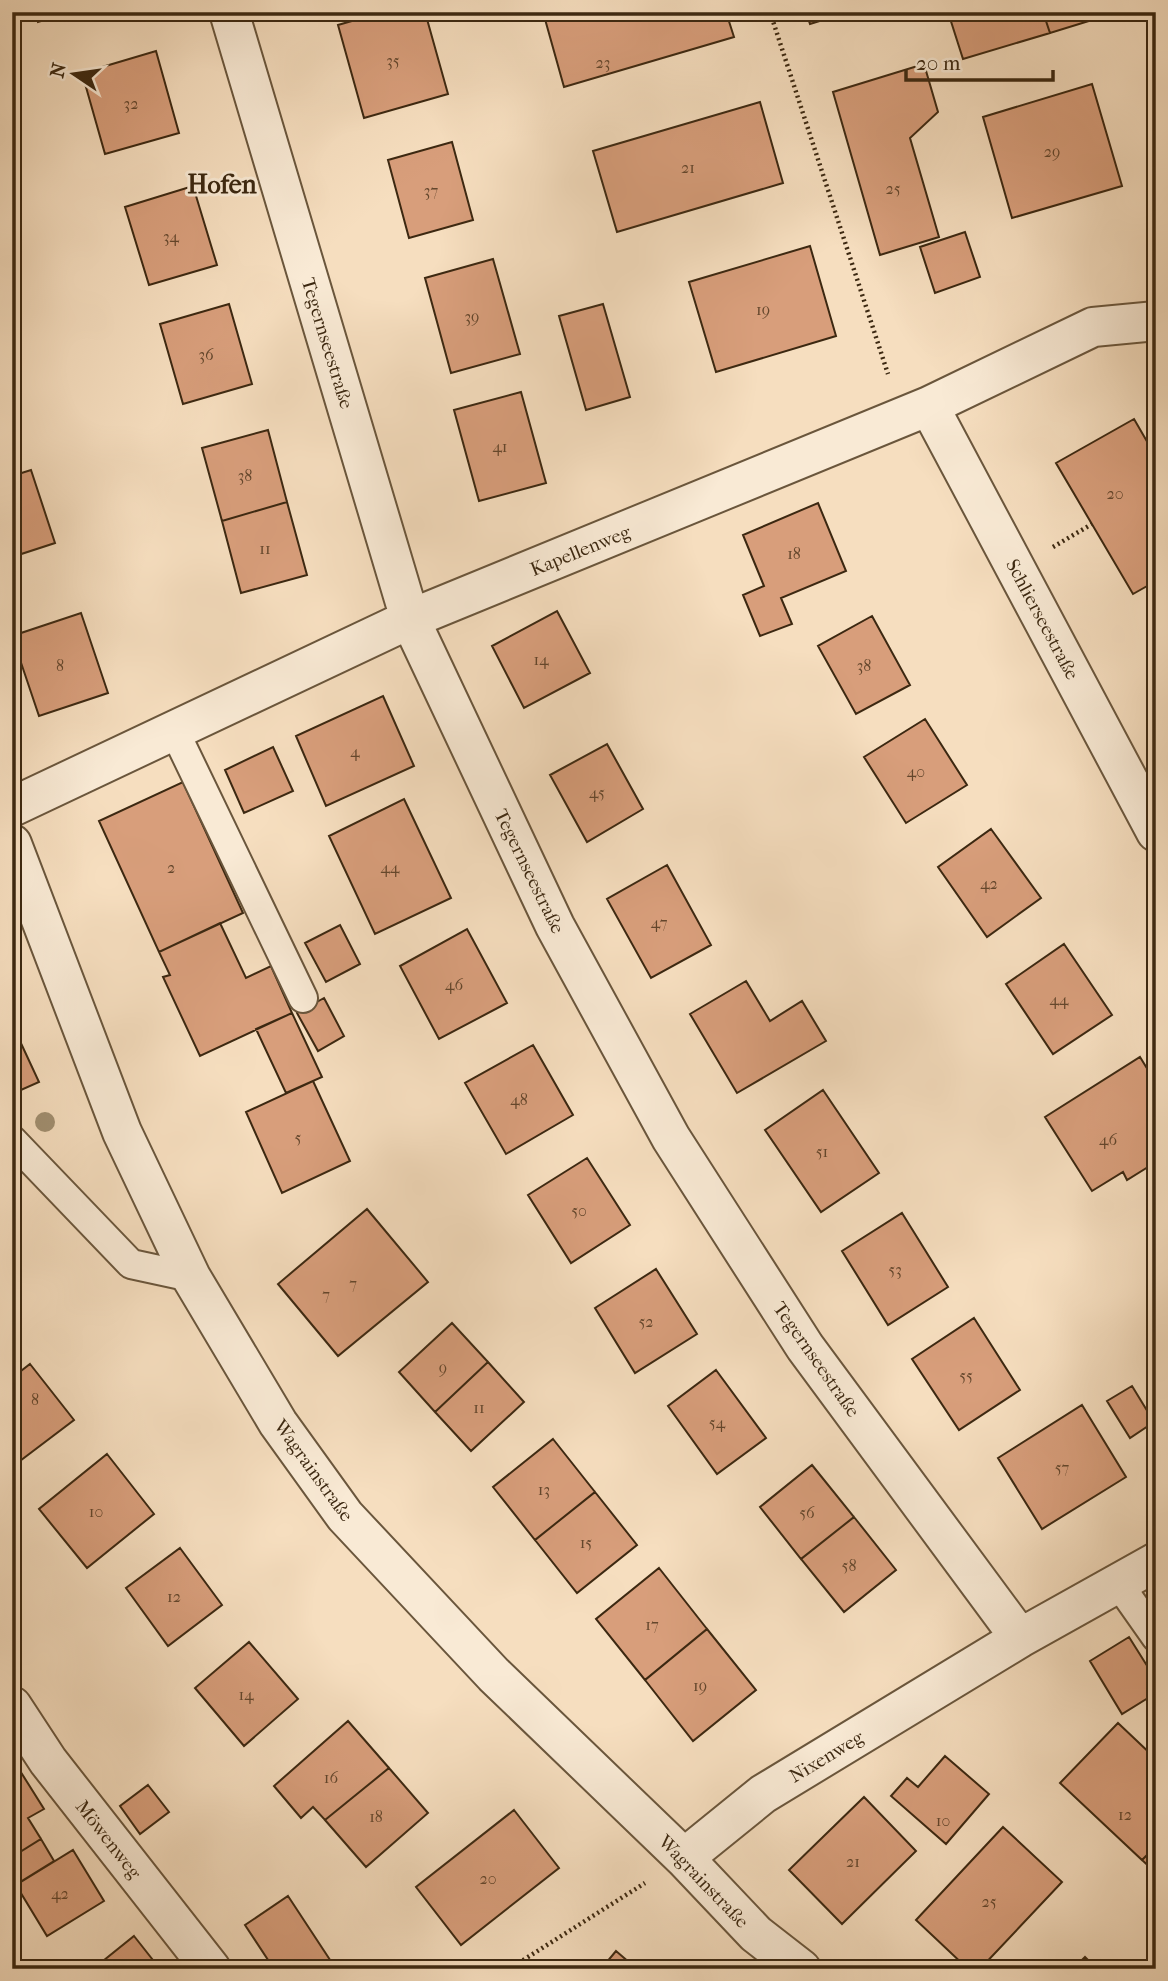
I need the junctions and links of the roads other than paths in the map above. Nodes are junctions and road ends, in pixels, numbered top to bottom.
1 (229, 12) edge
2 (1156, 321) edge
3 (917, 411) junction
4 (411, 619) junction
5 (174, 730) junction
6 (12, 807) edge
7 (1156, 832) edge
8 (12, 844) edge
9 (303, 998) dead end
10 (12, 1140) edge
11 (191, 1277) junction
12 (1156, 1562) edge
13 (1118, 1583) junction
14 (1020, 1637) junction
15 (1156, 1637) edge
16 (12, 1706) edge
17 (684, 1858) junction
18 (211, 1969) edge
19 (801, 1969) edge

1 - 4 street, Tegernseestraße
2 - 3 street, Kapellenweg
3 - 4 street, Kapellenweg
3 - 7 street, Schlierseestraße
4 - 5 street, Kapellenweg
4 - 14 street, Tegernseestraße
5 - 6 street, Kapellenweg
5 - 9 lane
8 - 11 street, Wagrainstraße
10 - 11 lane
11 - 17 street, Wagrainstraße
12 - 13 street, Nixenweg
13 - 14 street, Nixenweg
13 - 15 lane
14 - 17 street, Nixenweg
16 - 18 street, Möwenweg
17 - 19 street, Wagrainstraße

